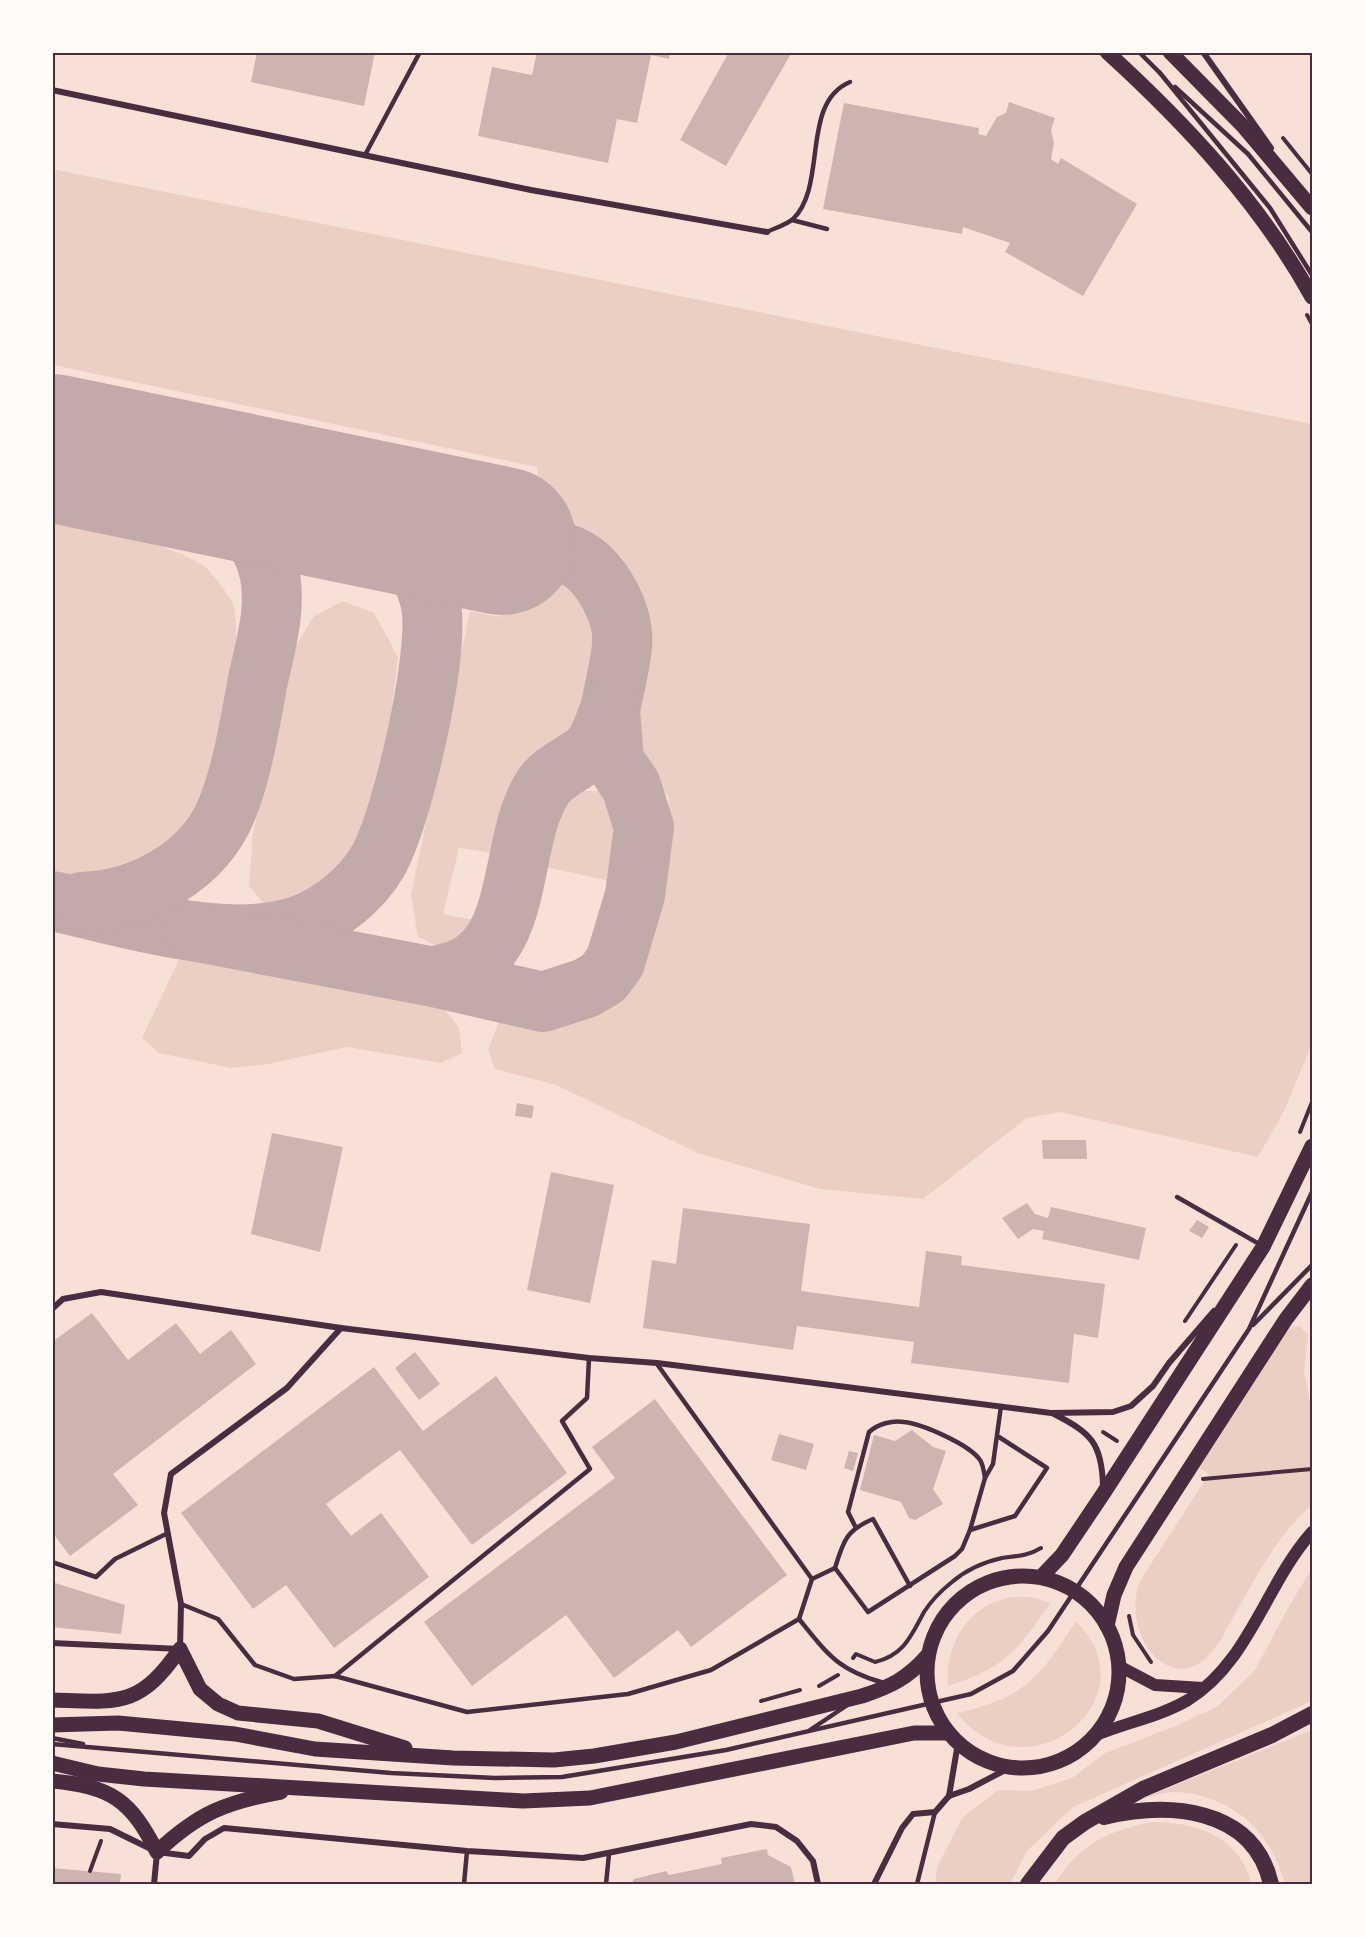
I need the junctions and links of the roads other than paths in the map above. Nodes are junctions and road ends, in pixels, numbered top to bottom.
1 (420, 52) edge
2 (1107, 52) edge
3 (1139, 52) edge
4 (1170, 52) edge
5 (1203, 52) edge
6 (1160, 73) junction
7 (850, 82) dead end
8 (52, 90) edge
9 (365, 155) junction
10 (1309, 203) edge
11 (792, 220) junction
12 (827, 229) dead end
13 (767, 232) joint
14 (1312, 232) edge
15 (1312, 275) edge
16 (1312, 297) edge
17 (1312, 1146) edge
18 (1312, 1192) edge
19 (1177, 1197) dead end
20 (1263, 1247) junction
21 (1312, 1265) edge
22 (1244, 1276) junction
23 (1312, 1285) edge
24 (52, 1309) edge
25 (341, 1328) junction
26 (1249, 1329) junction
27 (589, 1358) junction
28 (657, 1363) junction
29 (1001, 1406) junction
30 (1051, 1413) junction
31 (999, 1437) junction
32 (985, 1478) junction
33 (1103, 1494) junction
34 (855, 1526) junction
35 (970, 1530) junction
36 (1312, 1532) edge
37 (168, 1533) junction
38 (52, 1562) edge
39 (835, 1568) junction
40 (1041, 1576) junction
41 (812, 1579) junction
42 (910, 1586) junction
43 (1075, 1591) junction
44 (181, 1604) junction
45 (799, 1618) junction
46 (1107, 1626) junction
47 (52, 1643) edge
48 (180, 1649) junction
49 (927, 1656) junction
50 (1119, 1666) junction
51 (335, 1676) junction
52 (892, 1686) junction
53 (1204, 1688) junction
54 (862, 1696) junction
55 (52, 1700) edge
56 (930, 1704) junction
57 (1312, 1714) edge
58 (52, 1725) edge
59 (806, 1733) junction
60 (1094, 1736) junction
61 (52, 1738) edge
62 (953, 1738) junction
63 (52, 1744) edge
64 (94, 1748) junction
65 (423, 1754) junction
66 (52, 1763) edge
67 (1011, 1767) junction
68 (52, 1781) edge
69 (308, 1787) junction
70 (949, 1796) junction
71 (935, 1812) junction
72 (1085, 1822) junction
73 (52, 1824) edge
74 (467, 1851) junction
75 (157, 1852) junction
76 (609, 1854) junction
77 (154, 1884) edge
78 (464, 1884) edge
79 (606, 1884) edge
80 (818, 1884) edge
81 (874, 1884) edge
82 (917, 1884) edge
83 (1028, 1884) edge
84 (1270, 1884) edge

1 - 9 lane
2 - 16 main road
3 - 6 lane
4 - 10 main road
5 - 10 street
6 - 14 lane
6 - 15 lane
7 - 11 lane
8 - 9 street
9 - 13 street
11 - 12 lane
11 - 13 lane
17 - 20 main road
18 - 26 lane
19 - 20 lane
20 - 22 main road
21 - 26 lane
22 - 30 street
22 - 33 main road
23 - 46 main road
24 - 25 street
25 - 27 street
25 - 37 street
26 - 43 lane
27 - 28 street
27 - 51 lane
28 - 29 street
28 - 41 lane
29 - 30 street
29 - 31 lane
30 - 33 street
31 - 32 lane
31 - 35 lane
32 - 34 lane
32 - 35 lane
33 - 40 main road
34 - 39 lane
34 - 42 lane
35 - 42 lane
36 - 53 main road
37 - 38 lane
37 - 44 street
39 - 41 lane
39 - 42 lane
40 - 43 main road
40 - 49 main road
41 - 45 lane
43 - 46 main road
43 - 56 lane
44 - 48 street
44 - 51 lane
45 - 51 lane
45 - 52 lane
46 - 50 main road
47 - 48 street
48 - 55 main road
48 - 65 main road
49 - 52 main road
49 - 56 main road
50 - 53 main road
50 - 60 main road
52 - 54 main road
53 - 60 main road
54 - 59 lane
54 - 65 main road
56 - 59 lane
56 - 62 main road
57 - 72 highway
58 - 65 main road
59 - 64 lane
60 - 67 main road
61 - 64 lane
62 - 67 main road
62 - 69 main road
62 - 70 street
63 - 64 lane
66 - 69 main road
67 - 70 street
68 - 75 main road
69 - 75 main road
70 - 71 street
71 - 81 street
71 - 82 lane
72 - 83 highway
72 - 84 highway
73 - 75 street
74 - 75 street
74 - 76 street
74 - 78 lane
75 - 77 street
76 - 79 lane
76 - 80 street

